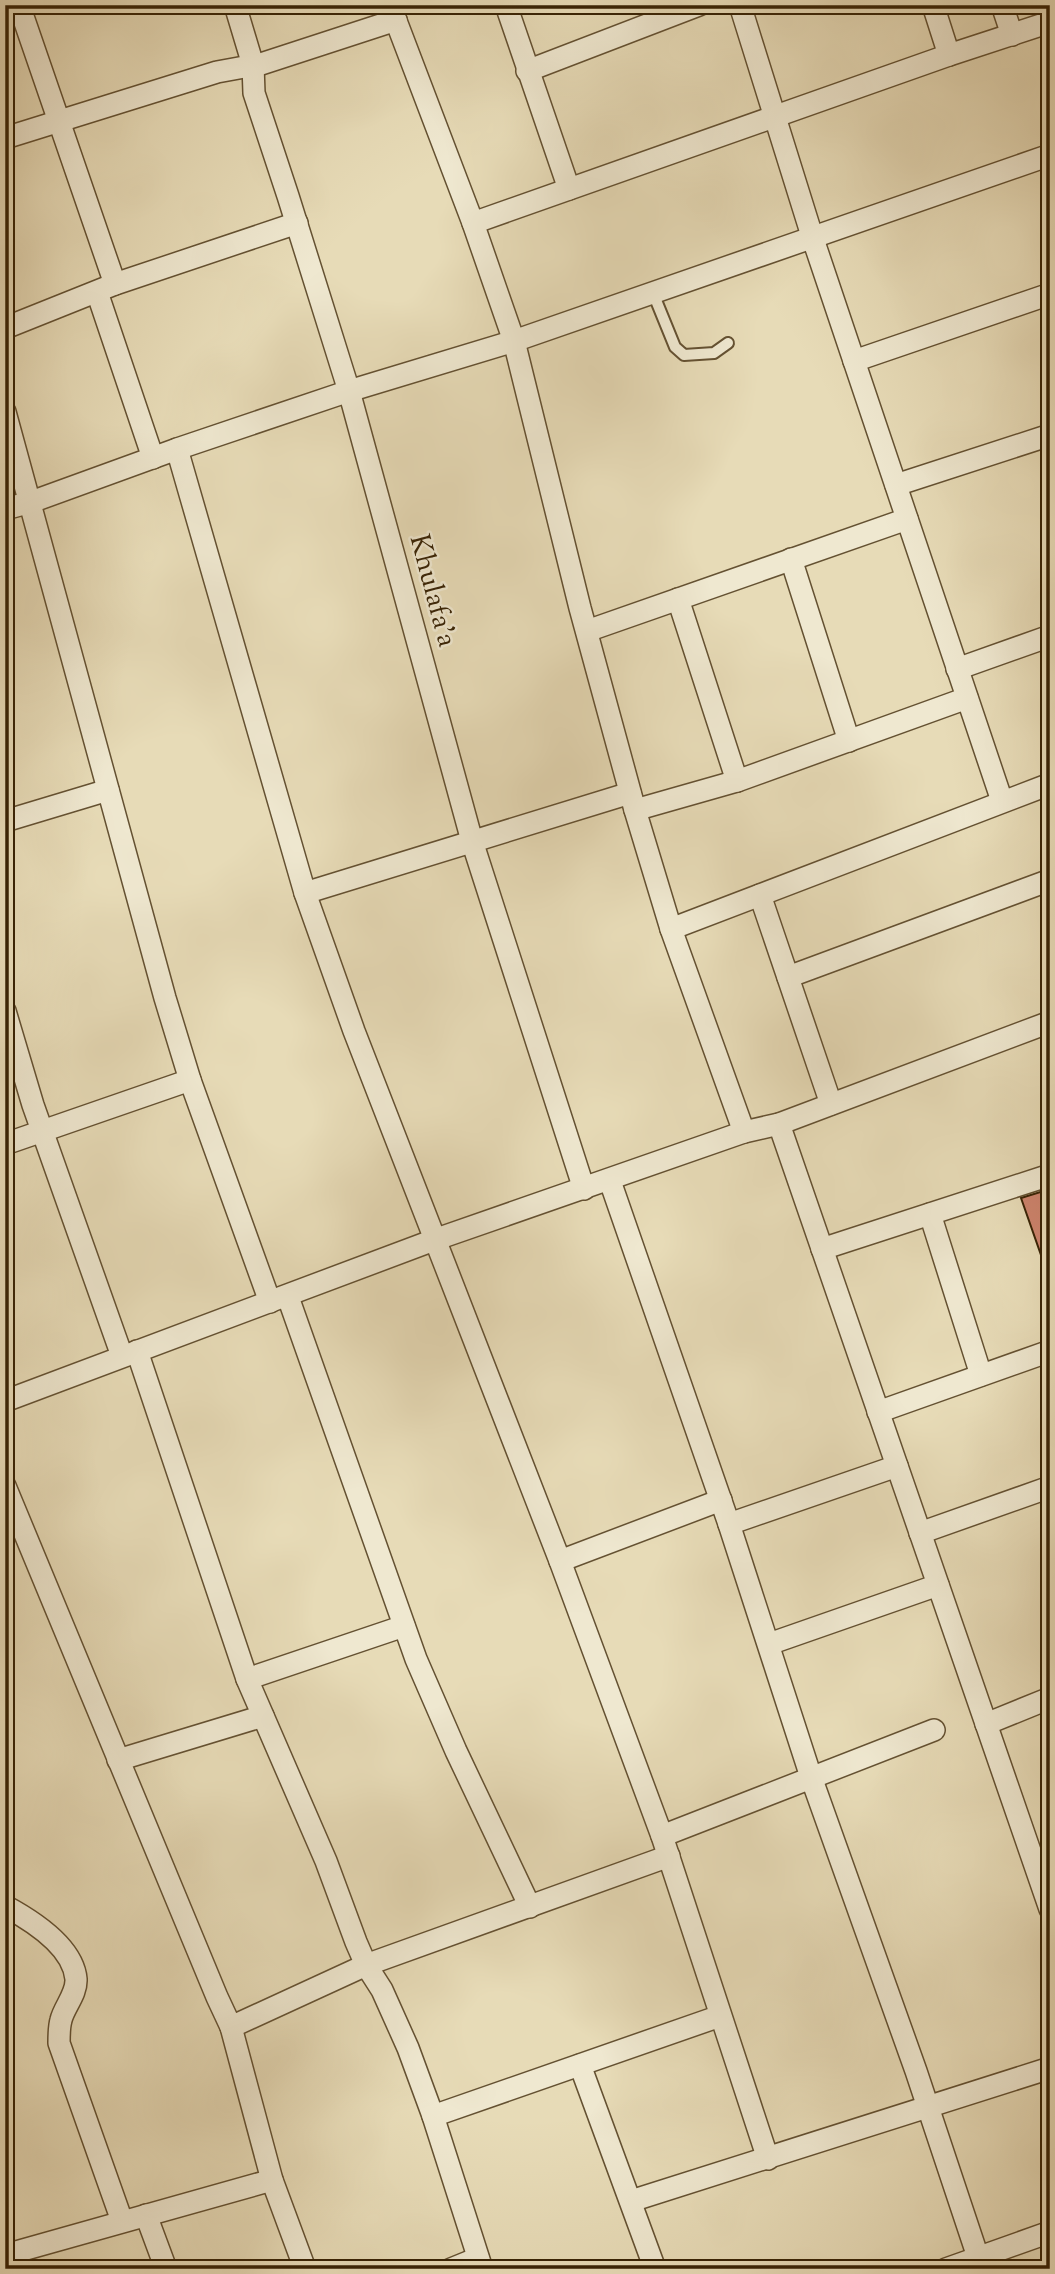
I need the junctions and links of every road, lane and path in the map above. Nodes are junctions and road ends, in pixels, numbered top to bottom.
1 (19, 5) edge
2 (235, 5) edge
3 (506, 5) edge
4 (699, 5) edge
5 (740, 5) edge
6 (933, 5) edge
7 (1002, 5) edge
8 (393, 13) edge
9 (1050, 22) edge
10 (1012, 35) junction
11 (949, 55) junction
12 (253, 65) junction
13 (527, 71) junction
14 (776, 116) junction
15 (58, 122) junction
16 (5, 138) edge
17 (1050, 155) edge
18 (569, 189) junction
19 (297, 223) junction
20 (473, 223) junction
21 (813, 239) junction
22 (106, 288) junction
23 (653, 293) junction
24 (1050, 295) edge
25 (5, 328) edge
26 (514, 341) junction
27 (728, 343) dead end
28 (854, 361) junction
29 (349, 391) junction
30 (5, 412) edge
31 (1050, 435) edge
32 (177, 449) junction
33 (153, 458) junction
34 (896, 485) junction
35 (31, 502) junction
36 (5, 509) edge
37 (907, 519) junction
38 (791, 559) junction
39 (678, 599) junction
40 (587, 631) junction
41 (1050, 636) edge
42 (957, 669) junction
43 (967, 698) junction
44 (849, 741) junction
45 (737, 781) junction
46 (1048, 789) edge
47 (108, 790) junction
48 (1002, 801) junction
49 (633, 802) junction
50 (5, 821) edge
51 (472, 841) junction
52 (1050, 880) edge
53 (305, 893) junction
54 (760, 895) junction
55 (671, 929) junction
56 (788, 977) junction
57 (5, 1011) edge
58 (1050, 1022) edge
59 (190, 1080) junction
60 (831, 1104) junction
61 (779, 1124) junction
62 (43, 1132) junction
63 (744, 1132) junction
64 (5, 1144) edge
65 (1050, 1175) edge
66 (610, 1181) junction
67 (584, 1189) junction
68 (930, 1214) junction
69 (434, 1240) junction
70 (822, 1249) junction
71 (279, 1299) junction
72 (1050, 1351) edge
73 (130, 1354) junction
74 (981, 1375) junction
75 (5, 1401) edge
76 (878, 1412) junction
77 (897, 1466) junction
78 (5, 1486) edge
79 (1048, 1494) edge
80 (720, 1500) junction
81 (729, 1524) junction
82 (920, 1533) junction
83 (560, 1562) junction
84 (938, 1585) junction
85 (404, 1626) junction
86 (769, 1644) junction
87 (247, 1679) junction
88 (1050, 1698) edge
89 (263, 1716) junction
90 (986, 1724) junction
91 (934, 1730) dead end
92 (118, 1760) junction
93 (811, 1777) junction
94 (665, 1846) junction
95 (1044, 1876) edge
96 (5, 1906) edge
97 (530, 1907) junction
98 (1050, 1909) edge
99 (366, 1965) junction
100 (720, 2016) junction
101 (231, 2027) junction
102 (580, 2065) junction
103 (1050, 2068) edge
104 (928, 2106) junction
105 (433, 2116) junction
106 (768, 2159) junction
107 (272, 2180) junction
108 (631, 2202) junction
109 (146, 2214) junction
110 (122, 2221) junction
111 (1050, 2232) edge
112 (5, 2255) edge
113 (480, 2263) edge
114 (980, 2263) edge
115 (166, 2269) edge
116 (305, 2269) edge
117 (451, 2269) edge
118 (655, 2269) edge
119 (946, 2269) edge

1 - 15 street
2 - 12 street, Khulafa'a
3 - 13 street
4 - 13 street
5 - 14 street
6 - 11 street
7 - 10 street
8 - 12 street
8 - 20 street
9 - 10 street
10 - 11 street
11 - 14 street
12 - 15 street
12 - 19 street, Khulafa'a
13 - 18 street
14 - 18 street
14 - 21 street
15 - 16 street
15 - 22 street
17 - 21 street
18 - 20 street
19 - 22 street
19 - 29 street, Khulafa'a
20 - 26 street
21 - 23 street
21 - 28 street
22 - 25 street
22 - 33 street
23 - 26 street
23 - 27 lane
24 - 28 street
26 - 29 street
26 - 40 street
28 - 34 street
29 - 32 street
29 - 51 street, Khulafa'a
30 - 35 street
31 - 34 street
32 - 33 street
32 - 53 street
33 - 35 street
34 - 37 street
35 - 36 street
35 - 47 street
37 - 38 street
37 - 42 street
38 - 39 street
38 - 44 street
39 - 40 street
39 - 45 street
40 - 49 street
41 - 42 street
42 - 43 street
43 - 44 street
43 - 48 street
44 - 45 street
45 - 49 street
46 - 48 street
47 - 50 street
47 - 59 street
48 - 54 street
49 - 51 street
49 - 55 street
51 - 53 street
51 - 67 street, Khulafa'a
52 - 56 street
53 - 69 street
54 - 55 street
54 - 56 street
55 - 63 street
56 - 60 street
57 - 62 street
58 - 60 street
59 - 62 street
59 - 71 street
60 - 61 street
61 - 63 street
61 - 70 street
62 - 64 street
62 - 73 street
63 - 66 street
65 - 68 street
66 - 67 street
66 - 80 street
67 - 69 street
68 - 70 street
68 - 74 street
69 - 71 street
69 - 83 street
70 - 76 street
71 - 73 street
71 - 85 street
72 - 74 street
73 - 75 street
73 - 87 street
74 - 76 street
76 - 77 street
77 - 81 street
77 - 82 street
78 - 92 street
79 - 82 street
80 - 81 street
80 - 83 street
81 - 86 street
82 - 84 street
83 - 94 street
84 - 86 street
84 - 90 street
85 - 87 street
85 - 97 street
86 - 93 street
87 - 89 street
88 - 90 street
89 - 92 street
89 - 99 street
90 - 95 street
91 - 93 street
92 - 101 street
93 - 94 street
93 - 104 street
94 - 97 street
94 - 100 street
95 - 98 street
96 - 110 street
97 - 99 street
99 - 101 street
99 - 105 street
100 - 102 street
100 - 106 street
101 - 107 street
102 - 105 street
102 - 108 street
103 - 104 street
104 - 106 street
104 - 114 street
105 - 113 street
106 - 108 street
107 - 109 street
107 - 116 street
108 - 118 street
109 - 110 street
109 - 115 street
110 - 112 street
111 - 114 street
113 - 117 street
114 - 119 street

